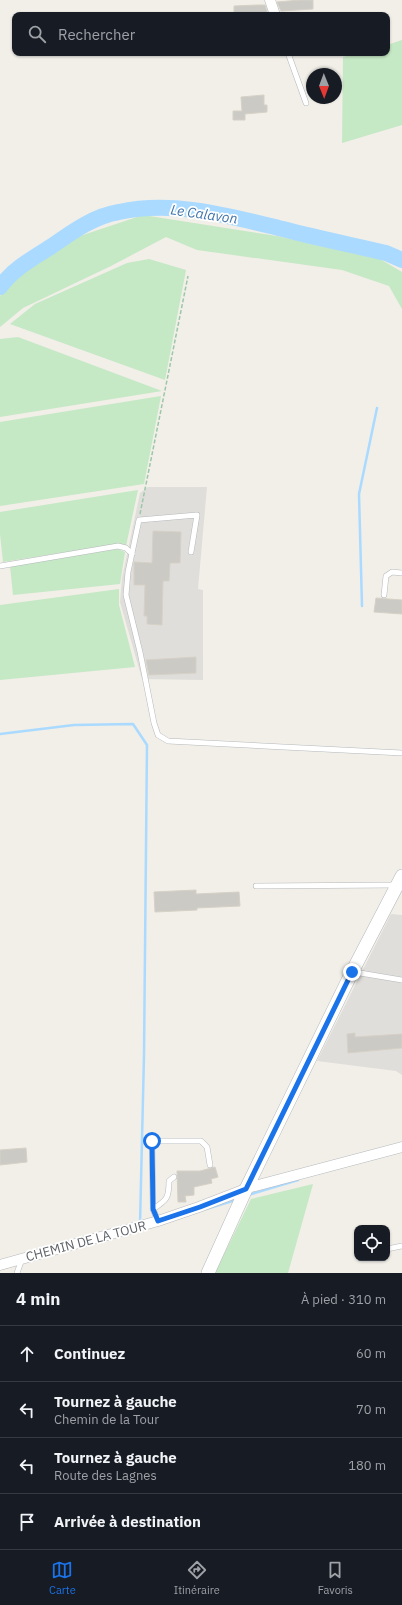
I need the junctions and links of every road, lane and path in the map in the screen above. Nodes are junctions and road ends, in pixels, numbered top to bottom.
1 (270, 0) edge
2 (274, 12) edge
3 (289, 56) edge
4 (306, 103) dead end
5 (188, 276) dead end
6 (139, 520) junction
7 (191, 552) dead end
8 (132, 554) junction
9 (0, 566) edge
10 (402, 573) edge
11 (384, 595) dead end
12 (402, 753) edge
13 (400, 881) edge
14 (256, 886) dead end
15 (352, 972) junction
16 (402, 980) edge
17 (402, 1147) edge
18 (210, 1165) dead end
19 (174, 1177) dead end
20 (246, 1189) junction
21 (153, 1209) junction
22 (158, 1221) junction
23 (402, 1246) edge
24 (390, 1248) edge
25 (23, 1258) junction
26 (0, 1264) edge
27 (18, 1273) edge
28 (208, 1273) edge

1 - 2 street
3 - 4 lane
5 - 6 path
6 - 7 lane
6 - 8 lane
8 - 9 lane
8 - 12 lane
10 - 11 lane
13 - 14 lane
13 - 15 street
15 - 16 lane
15 - 20 street
17 - 20 street, CHEMIN DE LA TOUR
18 - 21 lane
19 - 21 lane
20 - 22 street, CHEMIN DE LA TOUR
20 - 28 street
21 - 22 lane
22 - 25 street, CHEMIN DE LA TOUR
23 - 24 lane
25 - 26 street, CHEMIN DE LA TOUR
25 - 27 lane

